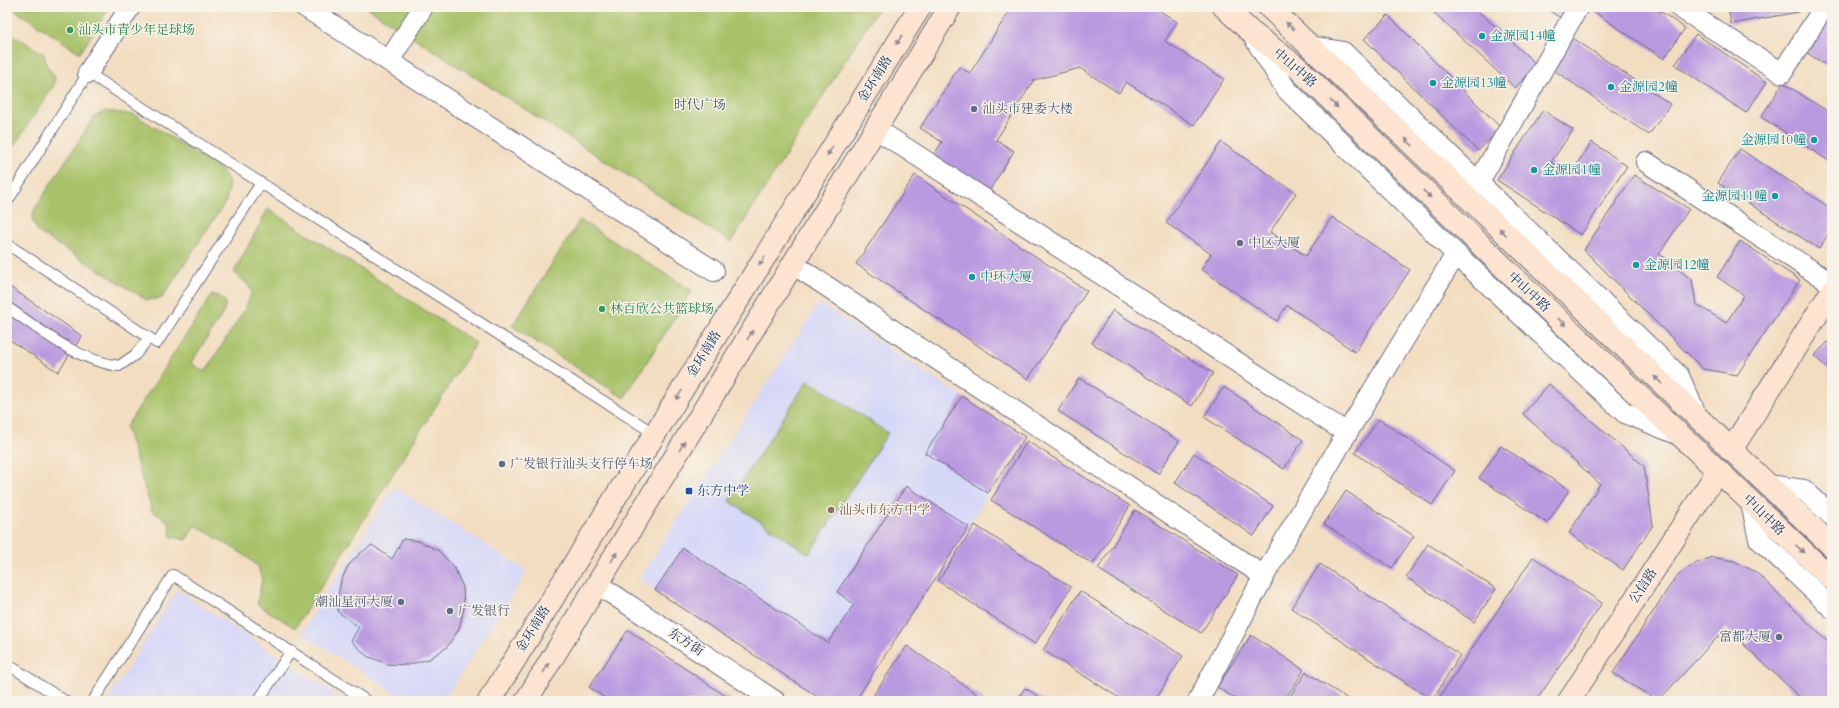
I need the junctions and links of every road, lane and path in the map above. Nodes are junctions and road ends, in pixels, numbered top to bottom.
1 (130, 7) edge
2 (305, 7) edge
3 (423, 7) edge
4 (920, 7) edge
5 (950, 7) edge
6 (1224, 7) edge
7 (1269, 7) edge
8 (1578, 7) edge
9 (1679, 7) edge
10 (1824, 7) edge
11 (1251, 32) junction
12 (1310, 46) junction
13 (388, 61) junction
14 (88, 73) junction
15 (1389, 98) junction
16 (1365, 100) junction
17 (876, 129) junction
18 (1363, 132) junction
19 (1337, 137) junction
20 (1646, 162) dead end
21 (261, 183) junction
22 (1474, 191) junction
23 (7, 202) edge
24 (7, 244) edge
25 (1523, 251) junction
26 (1456, 254) junction
27 (1551, 254) junction
28 (793, 264) junction
29 (714, 270) dead end
30 (1487, 284) junction
31 (1521, 284) junction
32 (1832, 284) edge
33 (1832, 291) edge
34 (7, 307) edge
35 (149, 338) junction
36 (1696, 416) junction
37 (1347, 433) junction
38 (655, 434) junction
39 (1679, 434) junction
40 (1732, 450) junction
41 (1718, 471) junction
42 (1768, 485) junction
43 (1751, 503) junction
44 (1832, 516) edge
45 (1832, 546) edge
46 (1264, 576) junction
47 (1832, 579) edge
48 (597, 584) junction
49 (1832, 608) edge
50 (291, 651) junction
51 (7, 664) edge
52 (356, 698) edge
53 (65, 701) edge
54 (93, 701) edge
55 (258, 701) edge
56 (367, 701) edge
57 (489, 701) edge
58 (526, 701) edge
59 (776, 701) edge
60 (1198, 701) edge
61 (1569, 701) edge

1 - 14 street
2 - 13 street
3 - 13 street
4 -> 38 main road, 金环南路
5 - 17 main road, 金环南路
6 - 11 main road, 中山中路
12 -> 7 main road, 中山中路
8 - 22 street
9 - 10 street
11 -> 18 main road, 中山中路
11 - 19 street
12 - 15 street
12 - 16 main road, 中山中路
13 - 29 street
14 - 21 lane
14 - 23 lane
15 - 16 street
15 - 22 street
22 -> 16 main road, 中山中路
17 - 28 main road, 金环南路
17 - 37 street
18 - 19 street
18 -> 31 main road, 中山中路
19 - 26 street
20 - 32 street
21 - 35 lane
21 - 38 lane
25 -> 22 main road, 中山中路
22 - 27 street
24 - 35 lane
25 - 27 street
36 -> 25 main road, 中山中路
26 - 30 street
26 - 37 street
27 - 36 street
28 - 46 street
48 -> 28 main road, 金环南路
30 - 31 street
30 - 39 street
31 -> 39 main road, 中山中路
33 - 40 main road
34 - 35 lane
36 - 40 main road, 中山中路
37 - 46 street
38 - 57 main road, 金环南路
39 - 41 main road, 中山中路
40 - 42 main road, 中山中路
41 - 43 main road, 中山中路
41 - 61 main road, 公信路
42 - 44 street
42 - 45 main road, 中山中路
43 -> 47 main road, 中山中路
43 - 49 street
46 - 60 street
58 -> 48 main road, 金环南路
48 - 59 street, 东方街
50 - 52 lane
50 - 54 lane
50 - 55 lane
51 - 53 lane
52 - 56 lane

